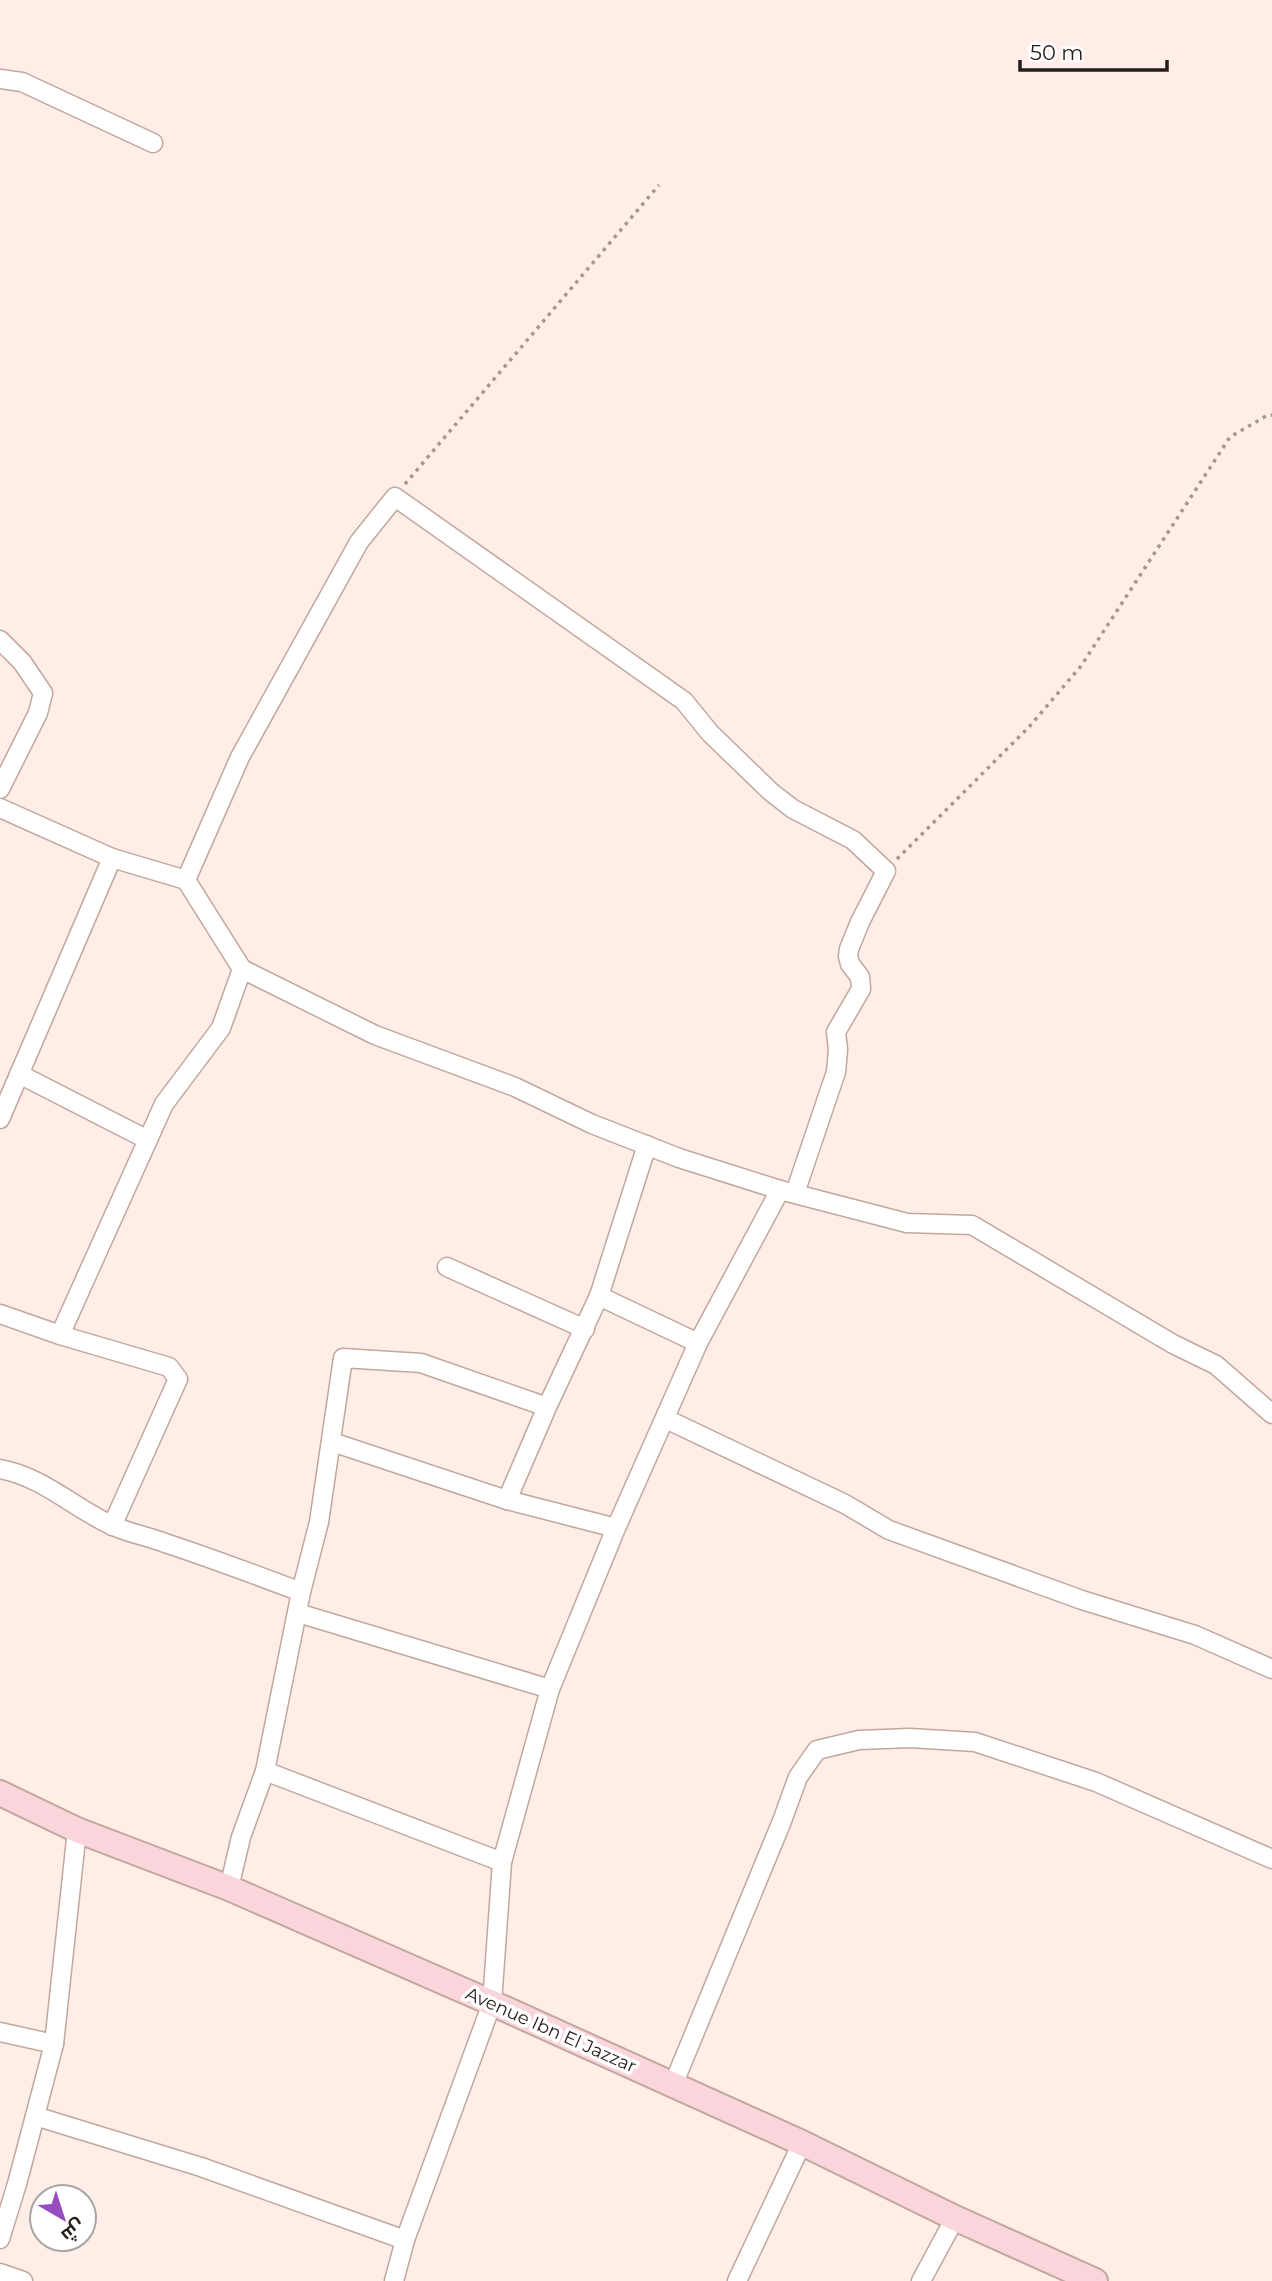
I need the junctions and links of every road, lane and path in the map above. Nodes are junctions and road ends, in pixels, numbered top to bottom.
1 (0, 79) edge
2 (153, 143) dead end
3 (659, 185) dead end
4 (1272, 415) edge
5 (395, 497) junction
6 (0, 640) edge
7 (0, 789) edge
8 (0, 808) edge
9 (112, 858) junction
10 (886, 871) junction
11 (186, 880) junction
12 (242, 970) junction
13 (19, 1074) junction
14 (0, 1119) edge
15 (148, 1140) junction
16 (647, 1145) junction
17 (788, 1192) junction
18 (447, 1267) dead end
19 (599, 1296) junction
20 (0, 1314) edge
21 (585, 1329) junction
22 (60, 1335) junction
23 (698, 1343) junction
24 (547, 1407) junction
25 (1272, 1414) edge
26 (666, 1419) junction
27 (331, 1442) junction
28 (0, 1469) edge
29 (507, 1500) junction
30 (112, 1526) junction
31 (616, 1528) junction
32 (301, 1592) junction
33 (298, 1613) junction
34 (1272, 1669) edge
35 (550, 1689) junction
36 (265, 1771) junction
37 (0, 1793) edge
38 (77, 1830) junction
39 (1272, 1859) edge
40 (502, 1862) junction
41 (229, 1888) junction
42 (492, 2003) junction
43 (0, 2032) edge
44 (54, 2044) junction
45 (673, 2085) junction
46 (35, 2116) junction
47 (802, 2143) junction
48 (8, 2182) edge
49 (955, 2218) junction
50 (0, 2239) edge
51 (405, 2240) junction
52 (0, 2273) edge
53 (23, 2281) edge
54 (394, 2281) edge
55 (737, 2281) edge
56 (921, 2281) edge
57 (1095, 2281) edge

1 - 2 street
3 - 5 path
4 - 10 path
5 - 10 street
5 - 11 street
6 - 7 street
8 - 9 street
9 - 11 street
9 - 13 street
10 - 17 street
11 - 12 street
12 - 15 street
12 - 16 street
13 - 14 street
13 - 15 street
15 - 22 street
16 - 17 street
16 - 19 street
17 - 23 street
17 - 25 street
18 - 21 street
19 - 21 street
19 - 23 street
20 - 22 street
21 - 24 street
22 - 30 street
23 - 26 street
24 - 27 street
24 - 29 street
26 - 31 street
26 - 34 street
27 - 29 street
27 - 32 street
28 - 30 street
29 - 31 street
30 - 32 street
31 - 35 street
32 - 33 street
33 - 35 street
33 - 36 street
35 - 40 street
36 - 40 street
36 - 41 street
37 - 38 main road, Avenue Ibn El Jazzar
38 - 41 main road, Avenue Ibn El Jazzar
38 - 44 street
39 - 45 street
40 - 42 street
41 - 42 main road, Avenue Ibn El Jazzar
42 - 45 main road, Avenue Ibn El Jazzar
42 - 51 street
43 - 44 street
44 - 46 street
45 - 47 main road, Avenue Ibn El Jazzar
46 - 48 street
46 - 51 street
47 - 49 main road, Avenue Ibn El Jazzar
47 - 55 street
48 - 50 street
49 - 56 street
49 - 57 main road, Avenue Ibn El Jazzar
51 - 54 street
52 - 53 street

